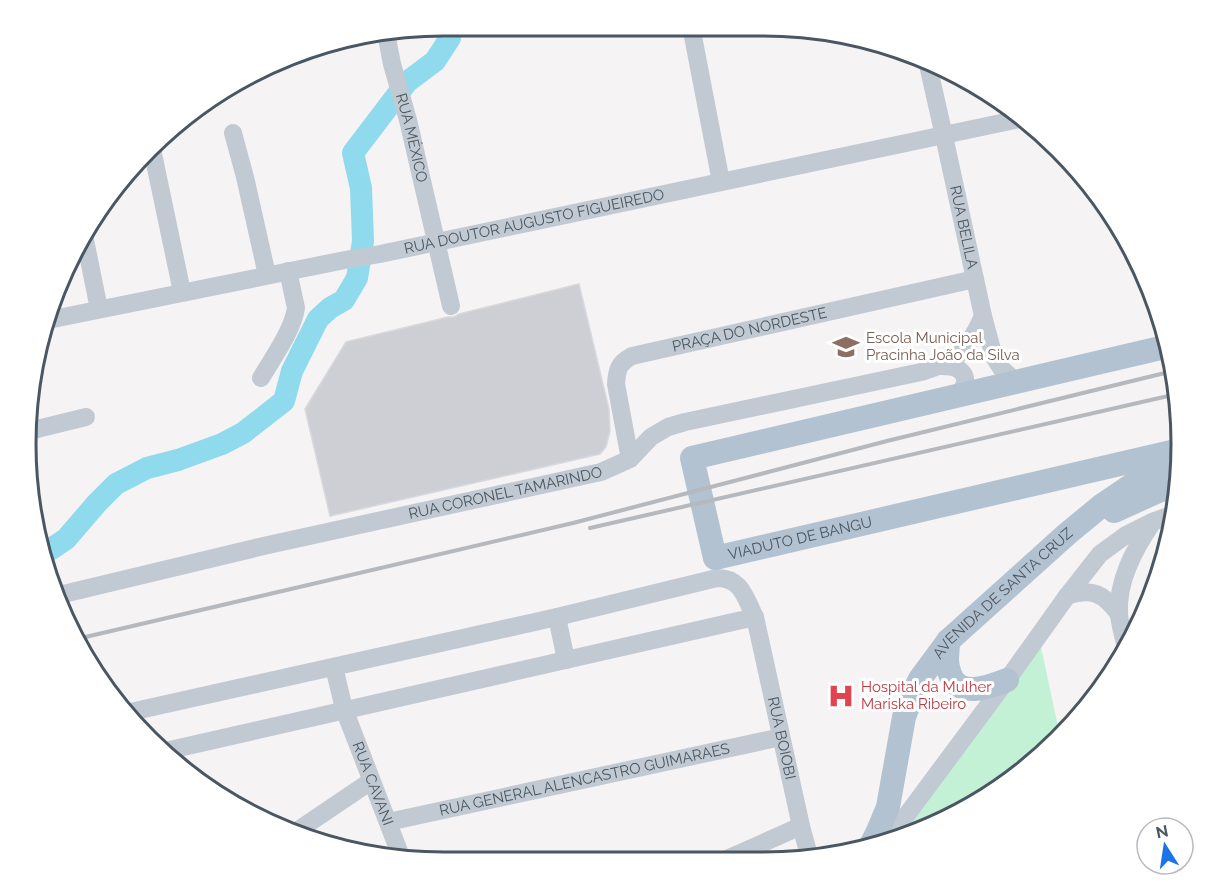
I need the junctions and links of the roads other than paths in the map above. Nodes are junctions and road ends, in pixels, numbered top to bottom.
1 (693, 36) edge
2 (387, 40) edge
3 (930, 72) edge
4 (1012, 121) edge
5 (233, 133) dead end
6 (944, 136) junction
7 (154, 158) edge
8 (721, 182) junction
9 (436, 243) junction
10 (87, 248) edge
11 (288, 271) junction
12 (267, 275) junction
13 (975, 279) junction
14 (182, 292) junction
15 (451, 306) dead end
16 (99, 309) junction
17 (983, 316) junction
18 (56, 318) edge
19 (1159, 348) edge
20 (942, 366) junction
21 (261, 378) dead end
22 (1015, 381) junction
23 (957, 395) junction
24 (86, 417) dead end
25 (37, 429) edge
26 (1171, 452) edge
27 (630, 459) junction
28 (1170, 465) edge
29 (1169, 487) edge
30 (1164, 518) edge
31 (1152, 522) junction
32 (1067, 534) junction
33 (65, 594) edge
34 (1067, 596) junction
35 (1119, 614) junction
36 (557, 617) junction
37 (754, 618) junction
38 (1123, 635) edge
39 (948, 641) junction
40 (566, 660) junction
41 (334, 667) junction
42 (1007, 680) junction
43 (344, 709) junction
44 (135, 711) edge
45 (781, 737) junction
46 (173, 749) edge
47 (371, 781) junction
48 (388, 822) junction
49 (801, 826) junction
50 (304, 827) edge
51 (896, 829) edge
52 (876, 836) edge
53 (398, 850) edge
54 (807, 850) edge
55 (744, 852) edge

1 - 8 street
2 - 9 street, RUA MÉXICO
3 - 6 street, RUA BELILA
4 - 6 street, RUA DOUTOR AUGUSTO FIGUEIREDO
5 - 12 street
6 - 8 street, RUA DOUTOR AUGUSTO FIGUEIREDO
6 - 13 street, RUA BELILA
7 - 14 street
8 - 9 street, RUA DOUTOR AUGUSTO FIGUEIREDO
9 - 11 street, RUA DOUTOR AUGUSTO FIGUEIREDO
9 - 15 street, RUA MÉXICO
10 - 16 street
11 - 12 street, RUA DOUTOR AUGUSTO FIGUEIREDO
11 - 21 street
12 - 14 street, RUA DOUTOR AUGUSTO FIGUEIREDO
13 - 17 street, RUA BELILA
13 - 27 street, PRAÇA DO NORDESTE
14 - 16 street, RUA DOUTOR AUGUSTO FIGUEIREDO
16 - 18 street, RUA DOUTOR AUGUSTO FIGUEIREDO
17 - 20 street, RUA CORONEL TAMARINDO
17 - 22 street, RUA BELILA
19 - 22 main road
20 - 23 street
20 - 27 street, RUA CORONEL TAMARINDO
22 - 23 main road
23 - 26 main road, VIADUTO DE BANGU
24 - 25 street
27 - 33 street, RUA CORONEL TAMARINDO
28 - 32 main road, AVENIDA DE SANTA CRUZ
29 - 32 main road
30 - 31 street
31 - 34 street
31 - 35 street
32 - 39 main road, AVENIDA DE SANTA CRUZ
34 - 35 street
34 - 42 street
35 - 38 street
36 - 37 street, RUA BOIOBI
36 - 40 street
36 - 41 street, RUA BOIOBI
37 - 40 street
37 - 45 street, RUA BOIOBI
39 - 42 main road
39 - 52 main road, AVENIDA DE SANTA CRUZ
40 - 43 street
41 - 43 street, RUA CAVANI
41 - 44 street, RUA BOIOBI
42 - 51 street
43 - 46 street
43 - 47 street, RUA CAVANI
45 - 48 street, RUA GENERAL ALENCASTRO GUIMARAES
45 - 49 street, RUA BOIOBI
47 - 48 street, RUA CAVANI
47 - 50 street
48 - 53 street, RUA CAVANI
49 - 54 street, RUA BOIOBI
49 - 55 street

